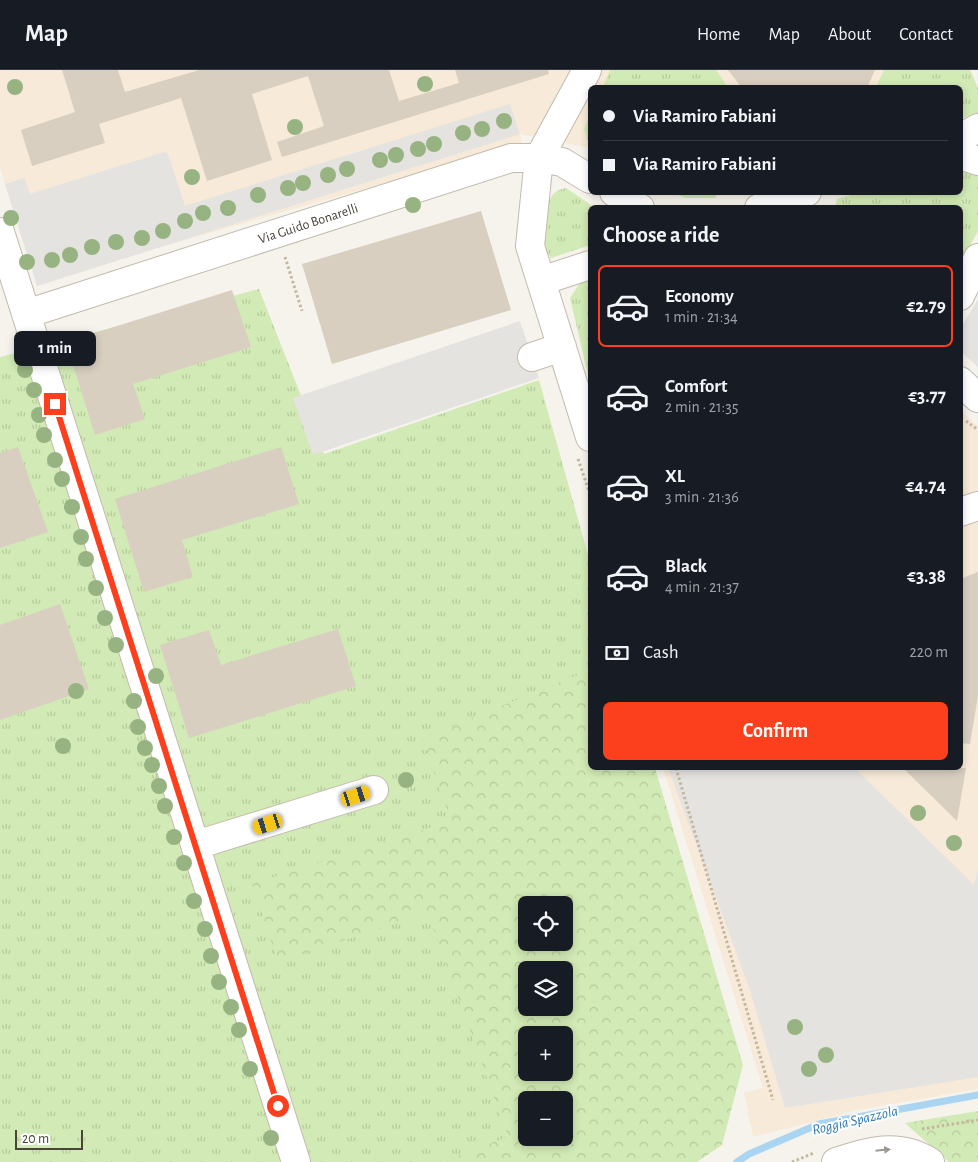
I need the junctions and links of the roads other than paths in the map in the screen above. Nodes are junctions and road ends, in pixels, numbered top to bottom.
1 (587, 70) edge
2 (978, 128) edge
3 (963, 136) edge
4 (963, 156) edge
5 (539, 158) junction
6 (978, 161) edge
7 (588, 178) edge
8 (619, 195) edge
9 (803, 198) edge
10 (635, 205) edge
11 (772, 205) edge
12 (0, 232) edge
13 (978, 258) edge
14 (588, 266) edge
15 (540, 281) junction
16 (9, 288) edge
17 (963, 290) edge
18 (26, 314) junction
19 (562, 347) junction
20 (532, 357) dead end
21 (963, 384) edge
22 (978, 398) edge
23 (588, 431) edge
24 (978, 506) edge
25 (963, 511) edge
26 (374, 790) dead end
27 (196, 845) junction
28 (296, 1162) edge
29 (836, 1162) edge
30 (930, 1162) edge

1 - 5 street
2 - 3 street
4 - 6 street
5 - 7 street, Via Guido Bonarelli
5 - 15 street
5 - 18 street, Via Guido Bonarelli
8 - 10 street
9 - 11 street
12 - 16 street
13 - 17 street
14 - 15 street
15 - 19 street
16 - 18 street
18 - 27 street
19 - 20 street
19 - 23 street
21 - 22 street
24 - 25 street
26 - 27 street
27 - 28 street
29 -> 30 street

